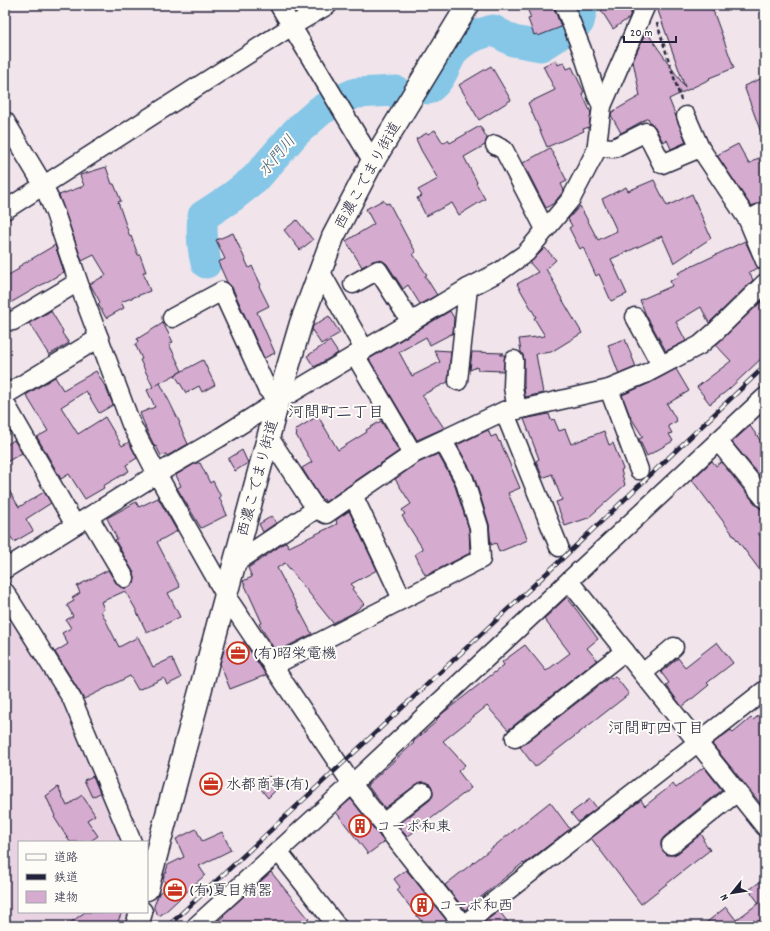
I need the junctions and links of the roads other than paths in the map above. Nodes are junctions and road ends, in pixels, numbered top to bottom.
1 (279, 5) edge
2 (328, 5) edge
3 (468, 5) edge
4 (646, 5) edge
5 (567, 13) edge
6 (292, 26) junction
7 (602, 106) junction
8 (686, 116) road end
9 (5, 121) edge
10 (495, 145) dead end
11 (597, 147) junction
12 (700, 148) junction
13 (373, 162) junction
14 (44, 186) junction
15 (5, 210) edge
16 (765, 211) edge
17 (748, 220) junction
18 (545, 229) junction
19 (765, 261) edge
20 (320, 271) junction
21 (78, 282) junction
22 (765, 283) edge
23 (353, 284) dead end
24 (468, 288) junction
25 (635, 317) dead end
26 (172, 318) dead end
27 (13, 321) dead end
28 (411, 322) junction
29 (99, 338) junction
30 (360, 352) junction
31 (514, 360) dead end
32 (661, 365) junction
33 (458, 381) dead end
34 (609, 389) junction
35 (5, 395) edge
36 (765, 397) edge
37 (278, 401) junction
38 (5, 403) edge
39 (511, 411) junction
40 (268, 436) junction
41 (443, 441) junction
42 (718, 441) junction
43 (413, 454) junction
44 (639, 470) dead end
45 (157, 474) junction
46 (353, 495) junction
47 (765, 499) edge
48 (316, 509) junction
49 (82, 521) junction
50 (559, 547) dead end
51 (234, 564) junction
52 (5, 569) edge
53 (125, 578) dead end
54 (569, 581) junction
55 (5, 592) edge
56 (226, 596) junction
57 (402, 599) junction
58 (674, 646) dead end
59 (625, 651) junction
60 (273, 666) junction
61 (643, 673) junction
62 (765, 690) edge
63 (515, 738) dead end
64 (698, 742) junction
65 (352, 784) junction
66 (423, 792) dead end
67 (737, 792) junction
68 (383, 823) junction
69 (765, 827) edge
70 (132, 841) edge
71 (672, 845) dead end
72 (278, 851) junction
73 (149, 876) edge
74 (141, 913) edge
75 (137, 926) edge
76 (196, 926) edge
77 (337, 926) edge
78 (463, 926) edge

1 - 6 street
2 - 6 street
3 - 13 street, 西濃こでまり街道
4 - 7 street
5 - 7 street
6 - 13 street
6 - 14 street
7 - 11 street
8 - 12 street
9 - 14 street
10 - 18 street
11 - 12 street
11 - 18 street
12 - 17 street
13 - 20 street, 西濃こでまり街道
14 - 15 street
14 - 21 street
16 - 17 street
17 - 19 street
18 - 24 street
20 - 30 street
20 - 37 street, 西濃こでまり街道
21 - 27 street
21 - 29 street
22 - 32 street
23 - 28 street
24 - 28 street
24 - 33 street
25 - 32 street
26 - 37 street
28 - 30 street
29 - 35 street
29 - 45 street
30 - 37 street
30 - 43 street
31 - 39 street
32 - 34 street
34 - 39 street
34 - 44 street
36 - 42 street
37 - 40 street, 西濃こでまり街道
37 - 45 street
38 - 49 street
39 - 41 street
39 - 50 street
40 - 48 street
40 - 51 street, 西濃こでまり街道
41 - 43 street
41 - 57 street
42 - 47 street
42 - 54 street
43 - 46 street
45 - 49 street
45 - 56 street
46 - 48 street
46 - 57 street
48 - 51 street
49 - 52 street
49 - 53 street
51 - 56 street, 西濃こでまり街道
54 - 59 street
54 - 65 street
55 - 70 street
56 - 60 street
56 - 73 street, 西濃こでまり街道
57 - 60 street
58 - 61 street
59 - 61 street
59 - 63 street
60 - 65 street
61 - 64 street
62 - 64 street
64 - 67 street
64 - 78 street
65 - 68 street
65 - 72 street
66 - 68 street
67 - 69 street
67 - 71 street
68 - 78 street
72 - 76 street
72 - 77 street
74 - 75 street

